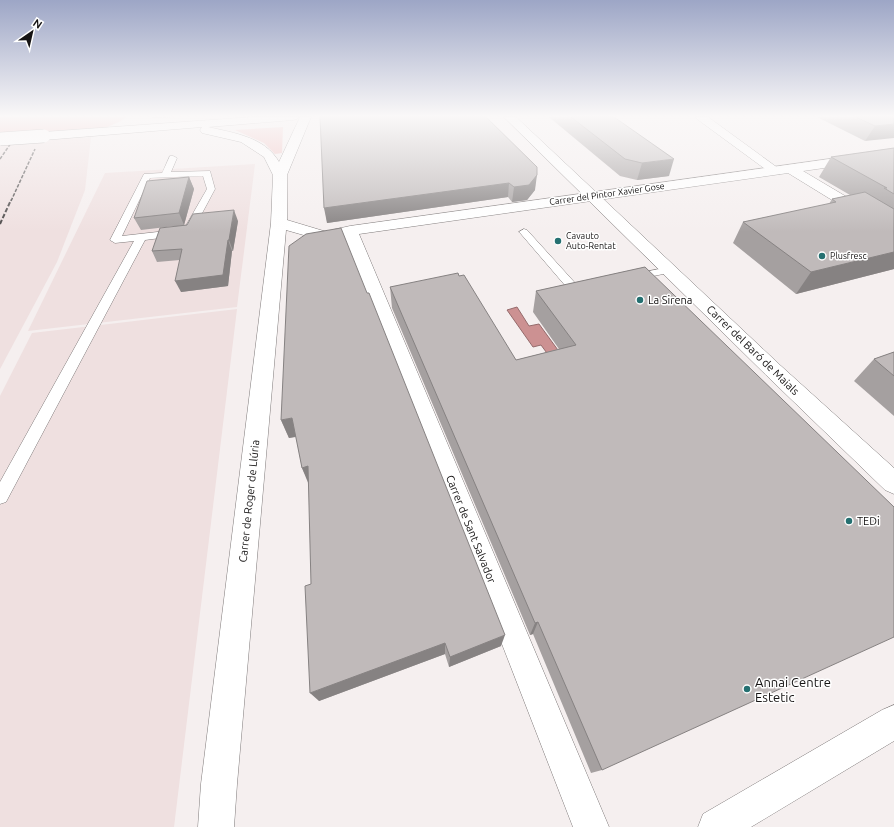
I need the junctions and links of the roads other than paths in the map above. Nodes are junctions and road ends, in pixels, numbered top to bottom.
1 (268, 156) edge
2 (288, 156) edge
3 (550, 156) edge
4 (755, 156) edge
5 (883, 156) edge
6 (173, 158) dead end
7 (791, 169) junction
8 (776, 171) junction
9 (166, 175) junction
10 (280, 175) junction
11 (592, 196) junction
12 (279, 223) junction
13 (350, 231) junction
14 (524, 232) dead end
15 (894, 232) edge
16 (321, 235) junction
17 (141, 237) junction
18 (288, 251) junction
19 (669, 270) junction
20 (625, 278) edge
21 (595, 284) edge
22 (894, 483) edge
23 (0, 497) edge
24 (894, 722) edge
25 (216, 827) edge
26 (591, 827) edge
27 (716, 827) edge

1 - 10 street
2 - 10 street, Carrer de Roger de Llúria
3 - 11 street, Carrer del Baró de Maials
4 - 8 street
5 - 7 street, Carrer del Pintor Xavier Gose
6 - 9 lane
7 - 8 street, Carrer del Pintor Xavier Gose
7 - 15 street
8 - 11 street, Carrer del Pintor Xavier Gose
9 - 17 lane
9 - 17 lane
10 - 12 street, Carrer de Roger de Llúria
11 - 13 street, Carrer del Pintor Xavier Gose
11 - 19 street, Carrer del Baró de Maials
12 - 16 street, Carrer del Pintor Xavier Gose
12 - 18 street, Carrer de Roger de Llúria
13 - 16 street, Carrer del Pintor Xavier Gose
13 - 26 street, Carrer de Sant Salvador
14 - 21 lane
16 - 18 street, Carrer del Pintor Xavier Gose
17 - 23 lane
18 - 25 street, Carrer de Roger de Llúria
19 - 20 lane
19 - 22 street, Carrer del Baró de Maials
24 - 27 street

